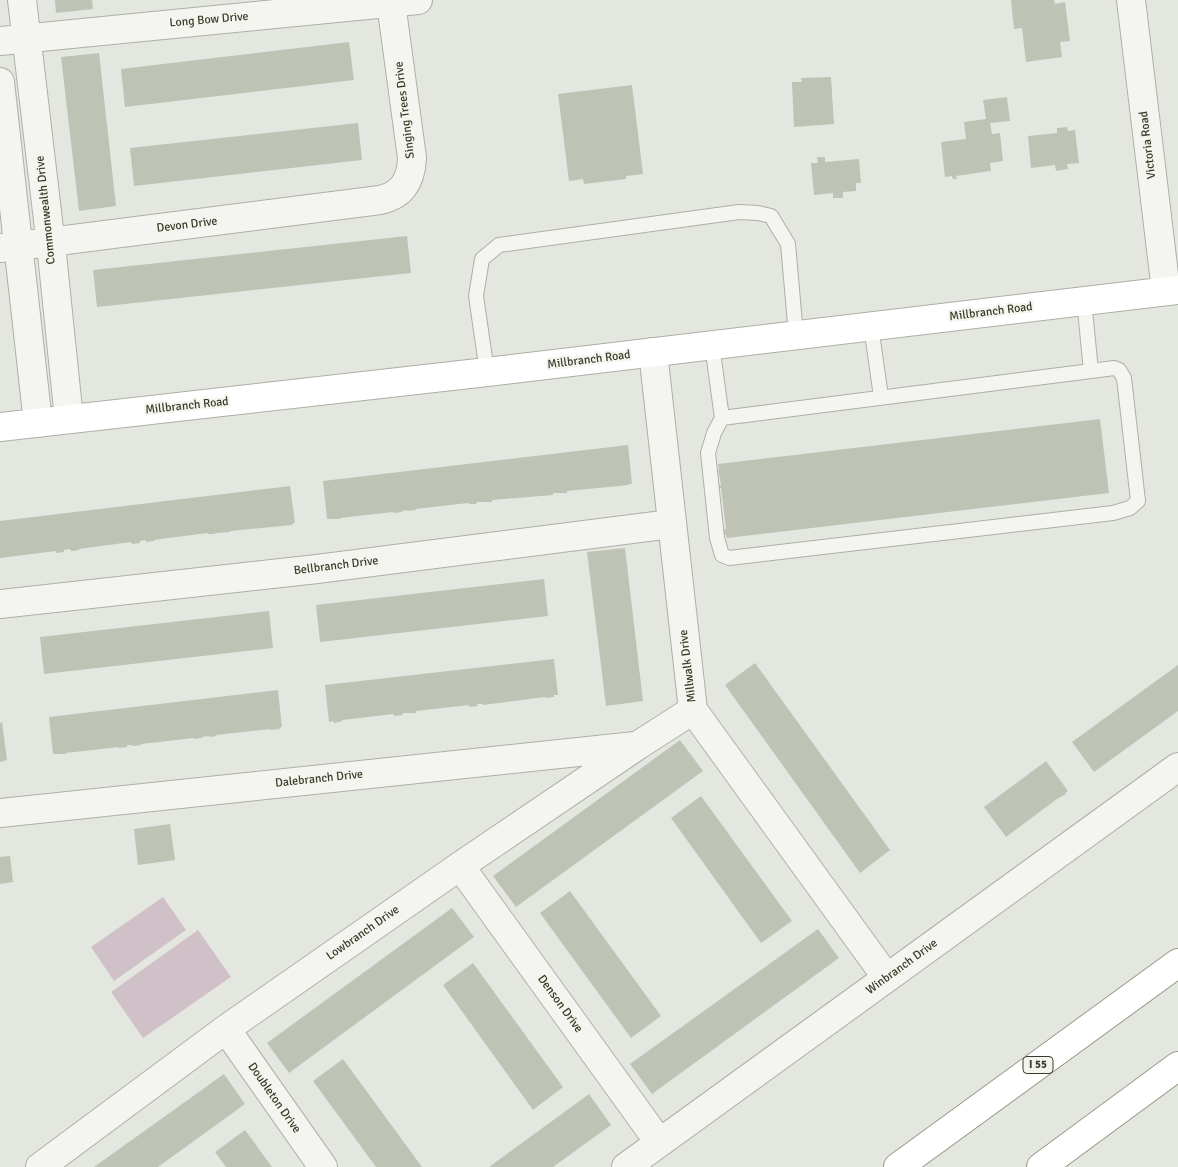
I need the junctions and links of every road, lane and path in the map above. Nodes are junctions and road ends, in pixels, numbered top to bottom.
1 (22, 0) edge
2 (418, 0) edge
3 (1131, 0) edge
4 (393, 2) edge
5 (27, 38) junction
6 (0, 41) edge
7 (0, 82) edge
8 (373, 201) joint
9 (50, 242) junction
10 (9, 247) edge
11 (1172, 290) edge
12 (1084, 300) junction
13 (871, 326) junction
14 (796, 335) junction
15 (712, 345) junction
16 (653, 352) junction
17 (1091, 371) junction
18 (487, 372) junction
19 (881, 397) junction
20 (722, 418) junction
21 (69, 419) junction
22 (38, 423) junction
23 (0, 427) edge
24 (672, 524) junction
25 (0, 604) edge
26 (693, 710) junction
27 (637, 746) junction
28 (1178, 767) edge
29 (0, 813) edge
30 (460, 866) junction
31 (1178, 963) edge
32 (887, 978) junction
33 (226, 1028) junction
34 (1178, 1066) edge
35 (659, 1142) junction
36 (40, 1167) edge
37 (323, 1167) edge
38 (626, 1167) edge
39 (898, 1167) edge
40 (1041, 1167) edge

1 - 5 street, Commonwealth Drive
2 - 4 street, Long Bow Drive
3 - 11 street, Victoria Road
4 - 5 street, Long Bow Drive
4 - 8 street, Singing Trees Drive
5 - 6 street, Long Bow Drive
5 - 9 street, Commonwealth Drive
7 - 10 street
8 - 9 street, Devon Drive
9 - 10 street, Devon Drive
9 - 21 street, Commonwealth Drive
10 - 22 street
11 - 12 main road, Millbranch Road
12 - 13 main road, Millbranch Road
12 - 17 lane
13 - 14 main road, Millbranch Road
13 - 19 lane
14 - 15 main road, Millbranch Road
14 - 18 lane
15 - 16 main road, Millbranch Road
15 - 20 lane
16 - 18 main road, Millbranch Road
16 - 24 street, Millwalk Drive
17 - 19 lane
17 - 20 lane
18 - 21 main road, Millbranch Road
19 - 20 lane
21 - 22 main road, Millbranch Road
22 - 23 main road, Millbranch Road
24 - 25 street, Bellbranch Drive
24 - 26 street, Millwalk Drive
26 - 27 street, Lowbranch Drive
26 - 32 street, Millwalk Drive
27 - 29 street, Dalebranch Drive
27 - 30 street, Lowbranch Drive
28 - 32 street, Winbranch Drive
30 - 33 street, Lowbranch Drive
30 - 35 street, Denson Drive
31 - 39 main road, I 55
32 - 35 street, Winbranch Drive
33 - 36 street, Lowbranch Drive
33 - 37 street, Doubleton Drive
34 - 40 main road
35 - 38 street, Winbranch Drive

